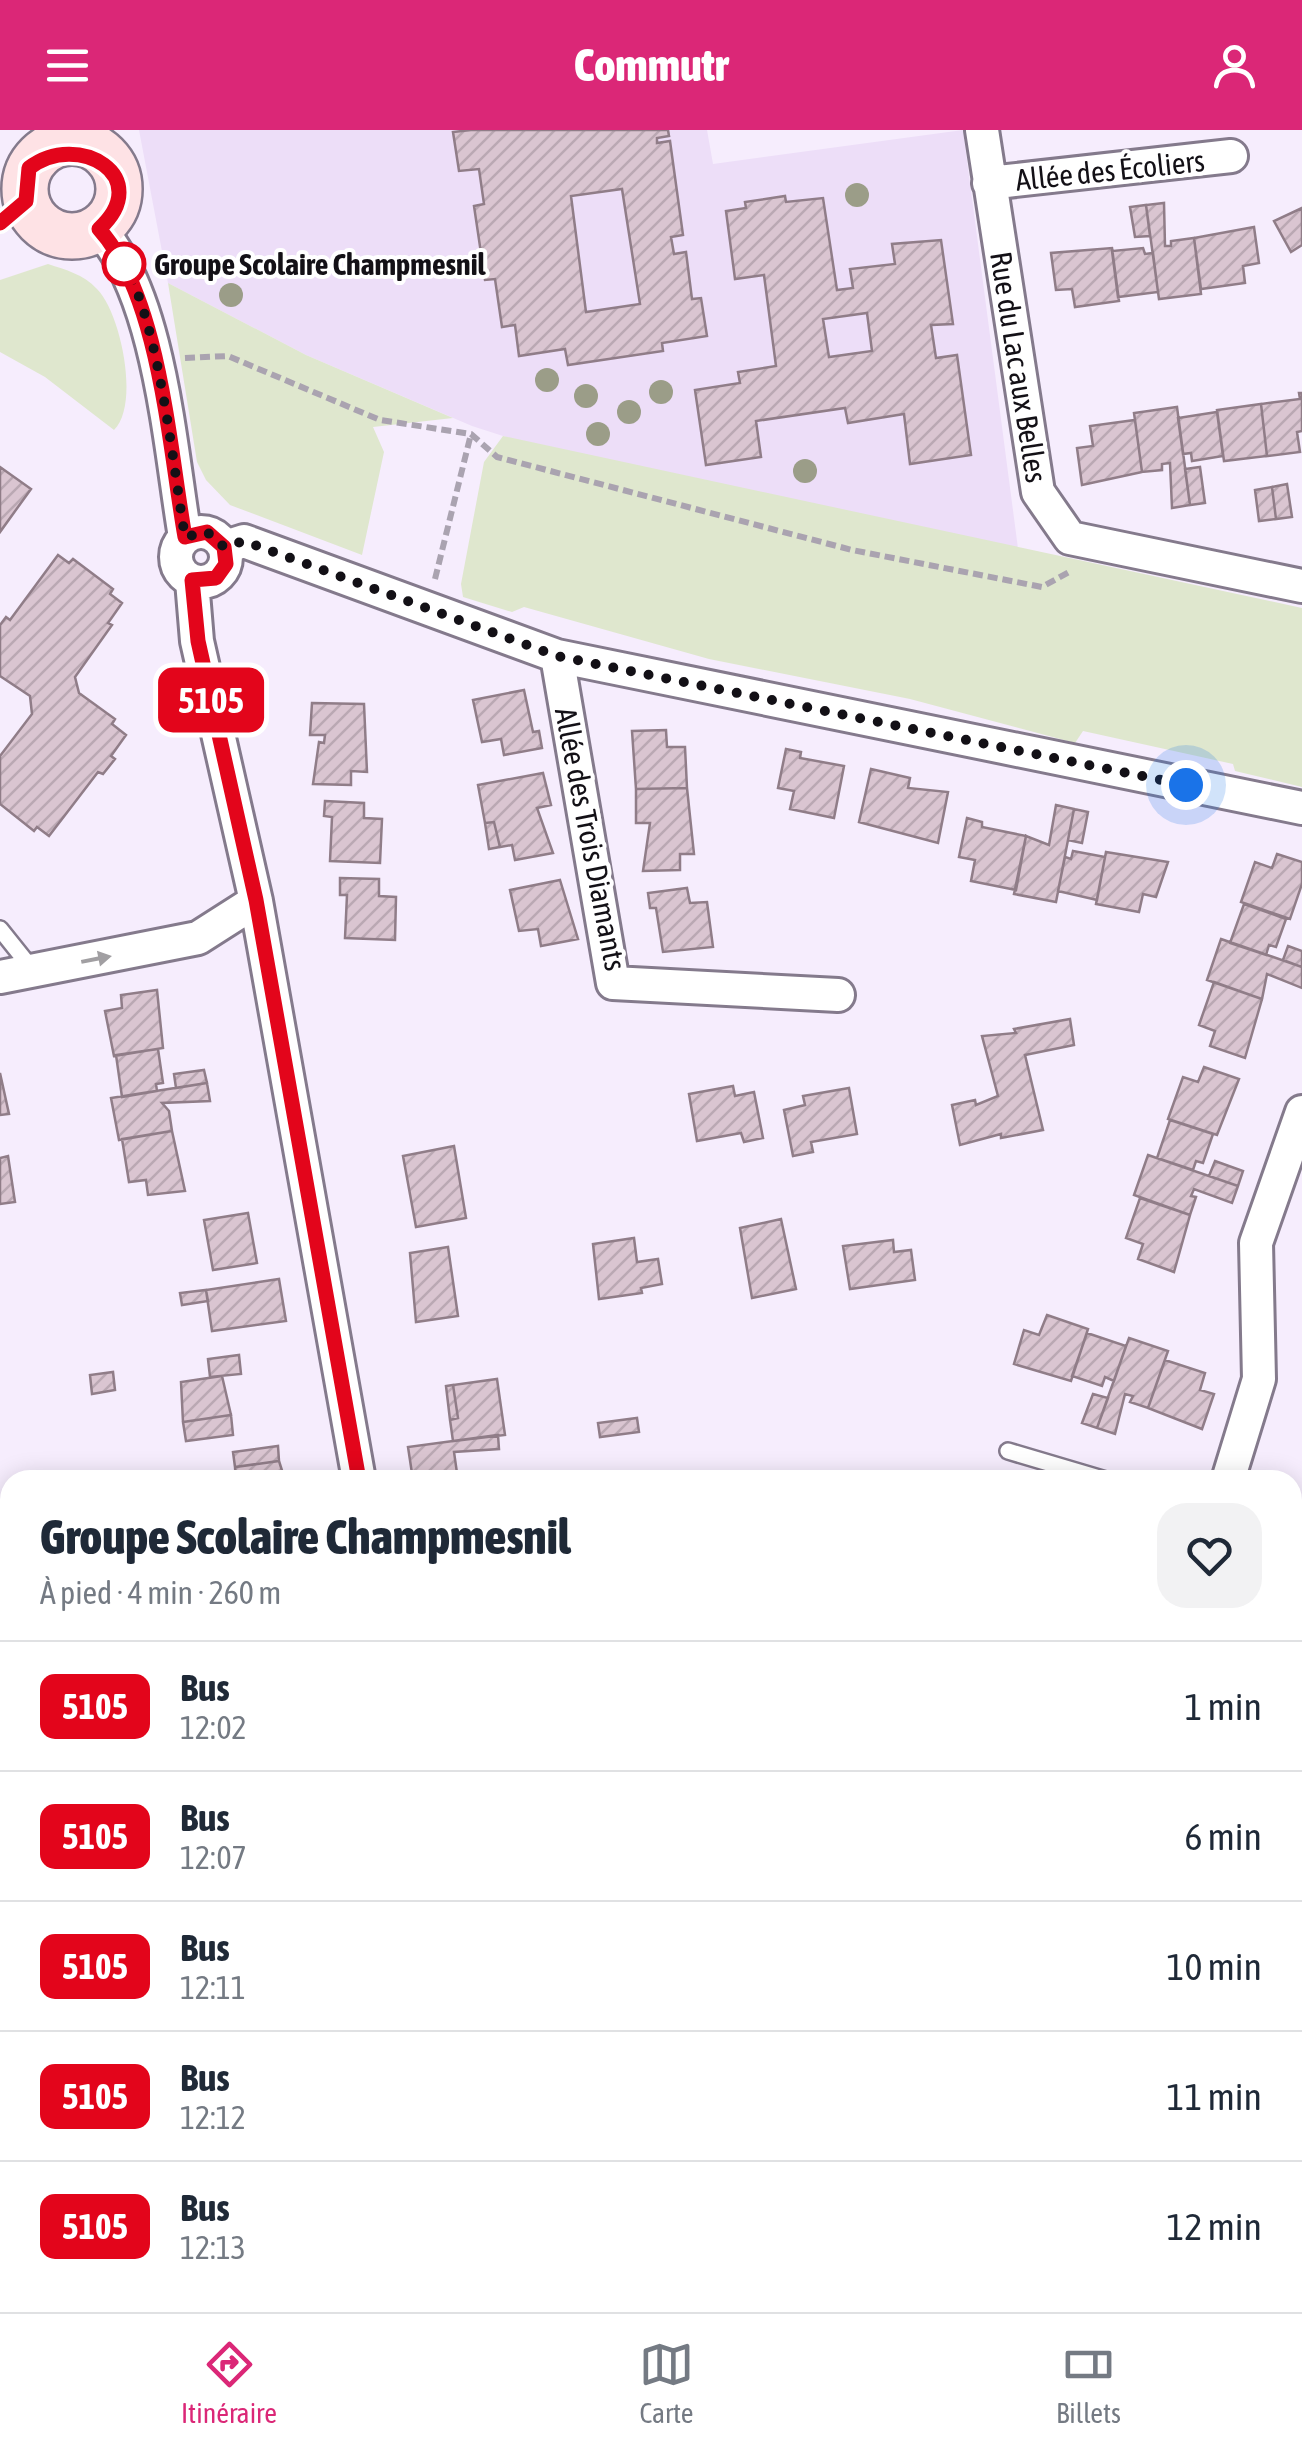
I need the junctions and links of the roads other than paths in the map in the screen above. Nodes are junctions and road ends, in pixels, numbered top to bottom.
1 (982, 130) edge
2 (86, 137) edge
3 (1231, 156) dead end
4 (989, 184) junction
5 (13, 212) edge
6 (99, 229) junction
7 (185, 537) junction
8 (224, 547) junction
9 (192, 580) junction
10 (1302, 586) edge
11 (557, 656) junction
12 (1302, 808) edge
13 (256, 900) junction
14 (0, 929) edge
15 (33, 971) junction
16 (0, 978) edge
17 (838, 994) dead end
18 (1302, 1112) edge
19 (1008, 1451) dead end
20 (357, 1470) edge
21 (1072, 1470) edge
22 (1231, 1470) edge

1 - 4 street, Rue du Lac aux Belles
2 - 5 street
2 - 6 street
3 - 4 street, Allée des Écoliers
4 - 10 street, Rue du Lac aux Belles
5 - 6 street
6 - 7 street
7 - 8 street
7 - 9 street
8 - 9 street
8 - 11 street
9 - 13 street
11 - 12 street
11 - 17 street, Allée des Trois Diamants
15 -> 13 street
13 - 20 street
14 - 15 lane
15 - 16 street
18 - 22 street
19 - 21 lane

